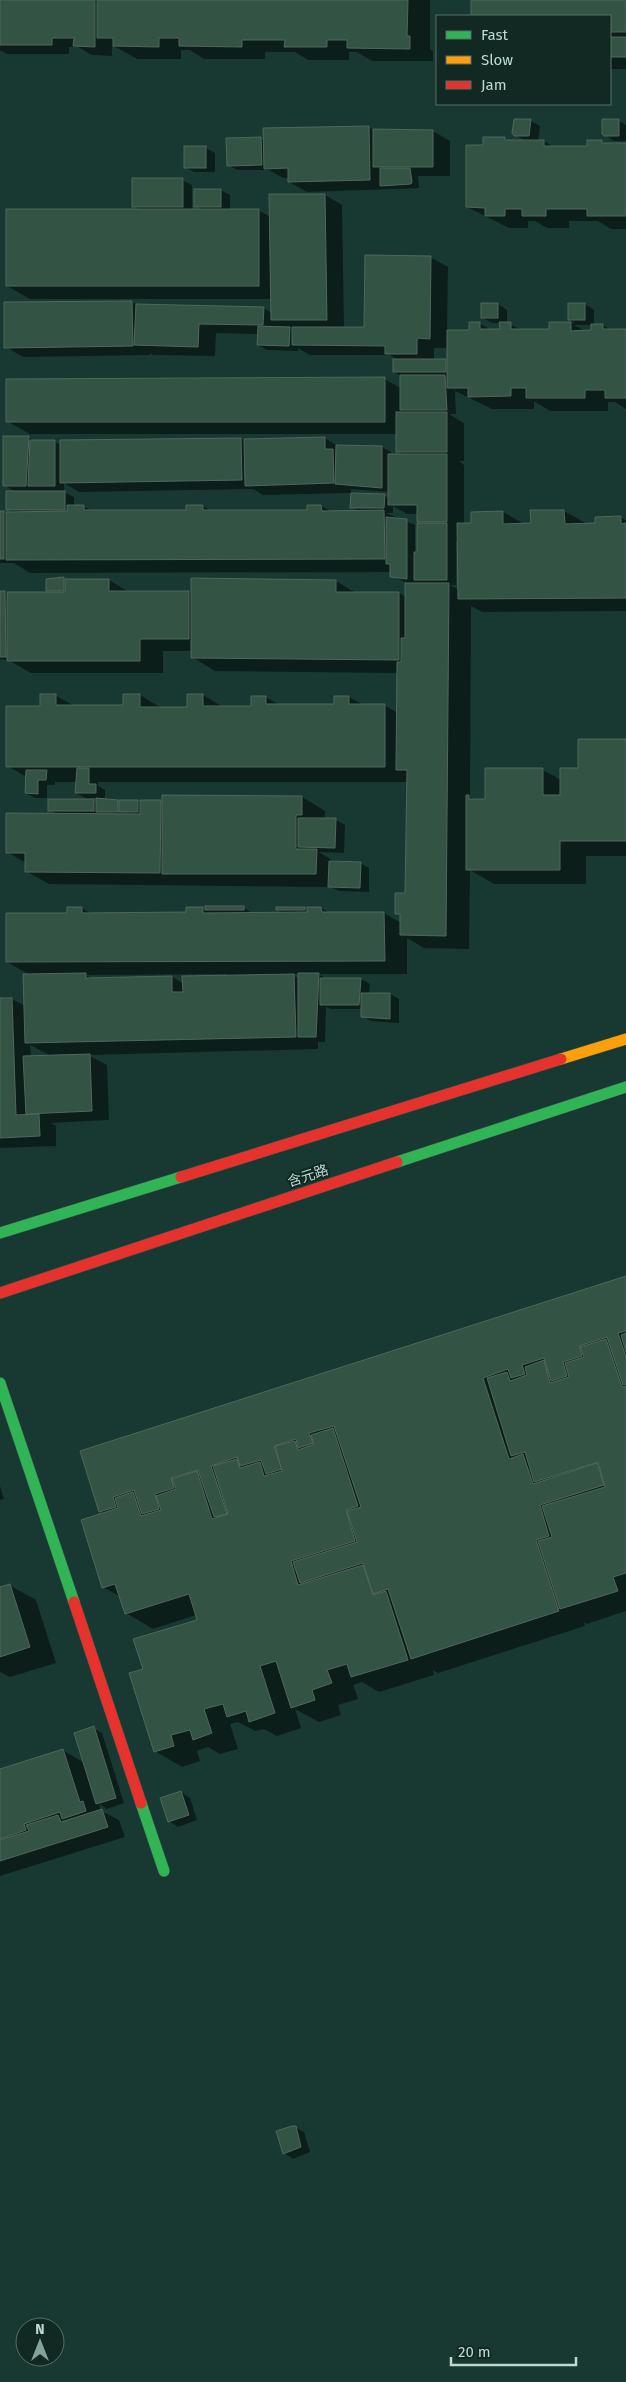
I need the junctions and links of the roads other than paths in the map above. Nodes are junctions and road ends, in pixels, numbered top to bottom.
1 (626, 1039) edge
2 (626, 1087) edge
3 (0, 1233) edge
4 (0, 1293) edge
5 (0, 1383) edge
6 (164, 1871) dead end

1 - 3 main road
2 - 4 main road, 含元路
5 - 6 main road

